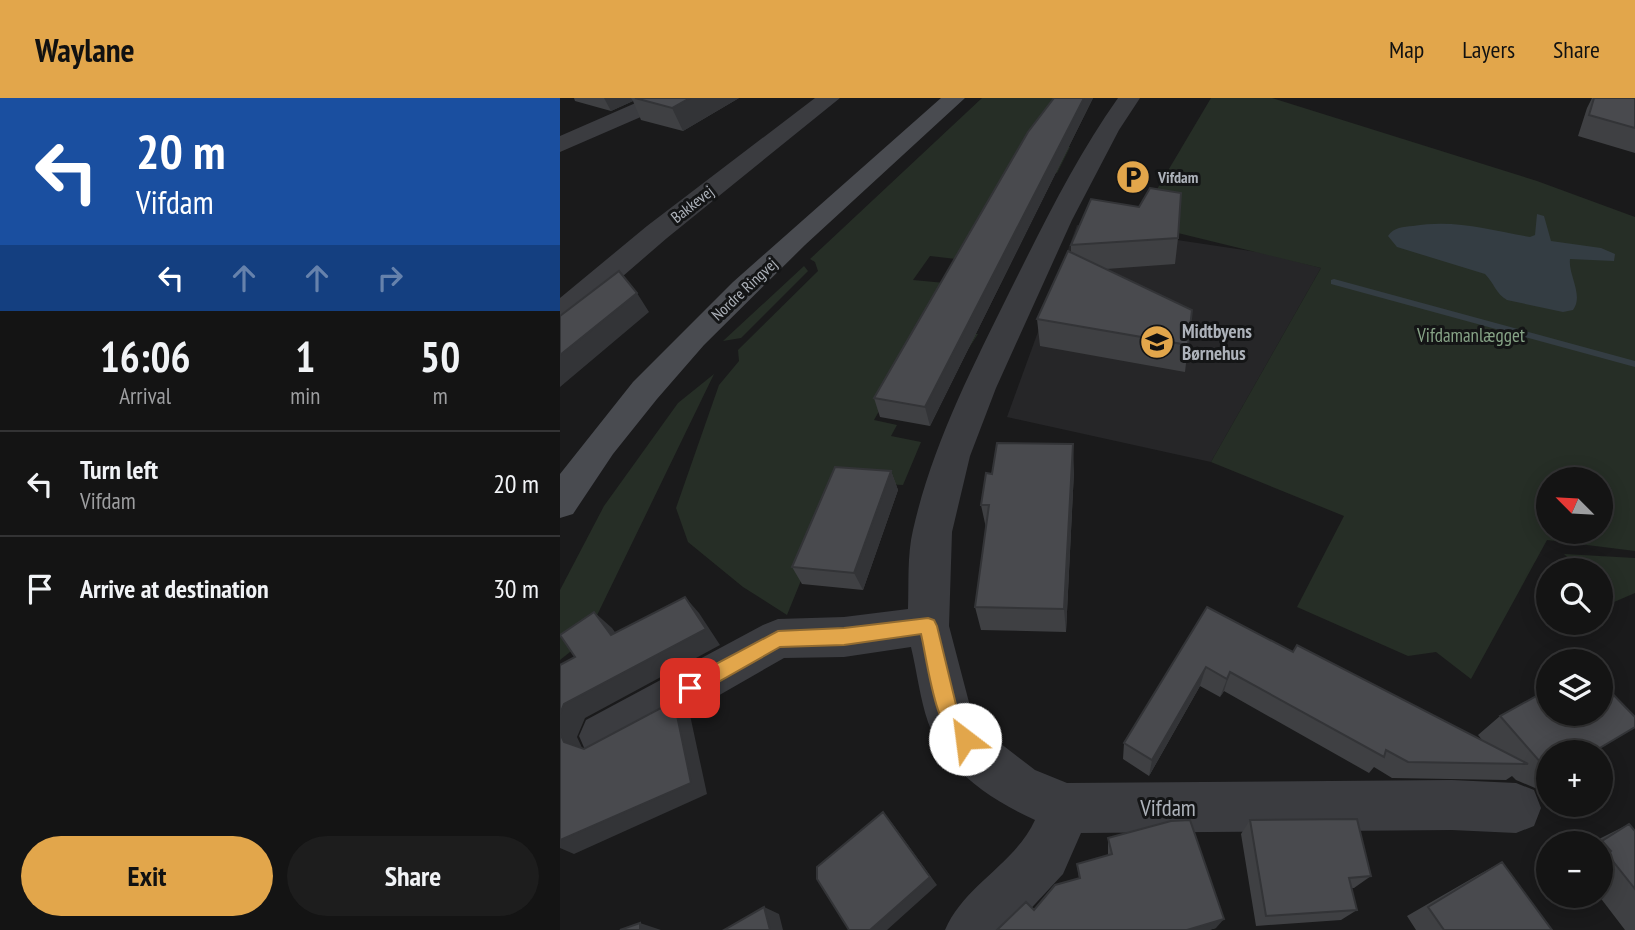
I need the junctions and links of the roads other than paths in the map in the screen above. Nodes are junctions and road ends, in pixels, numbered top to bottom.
1 (665, 98) edge
2 (829, 98) edge
3 (954, 98) edge
4 (1129, 98) edge
5 (560, 145) edge
6 (560, 314) edge
7 (560, 503) edge
8 (928, 626) junction
9 (603, 736) edge
10 (1516, 807) dead end
11 (1066, 808) junction
12 (974, 930) edge

1 - 5 street
2 - 6 street, Bakkevej
3 - 7 main road, Nordre Ringvej
4 - 8 street, Vifdam
8 - 9 street
8 - 11 street, Vifdam
10 - 11 street, Vifdam
11 - 12 street

